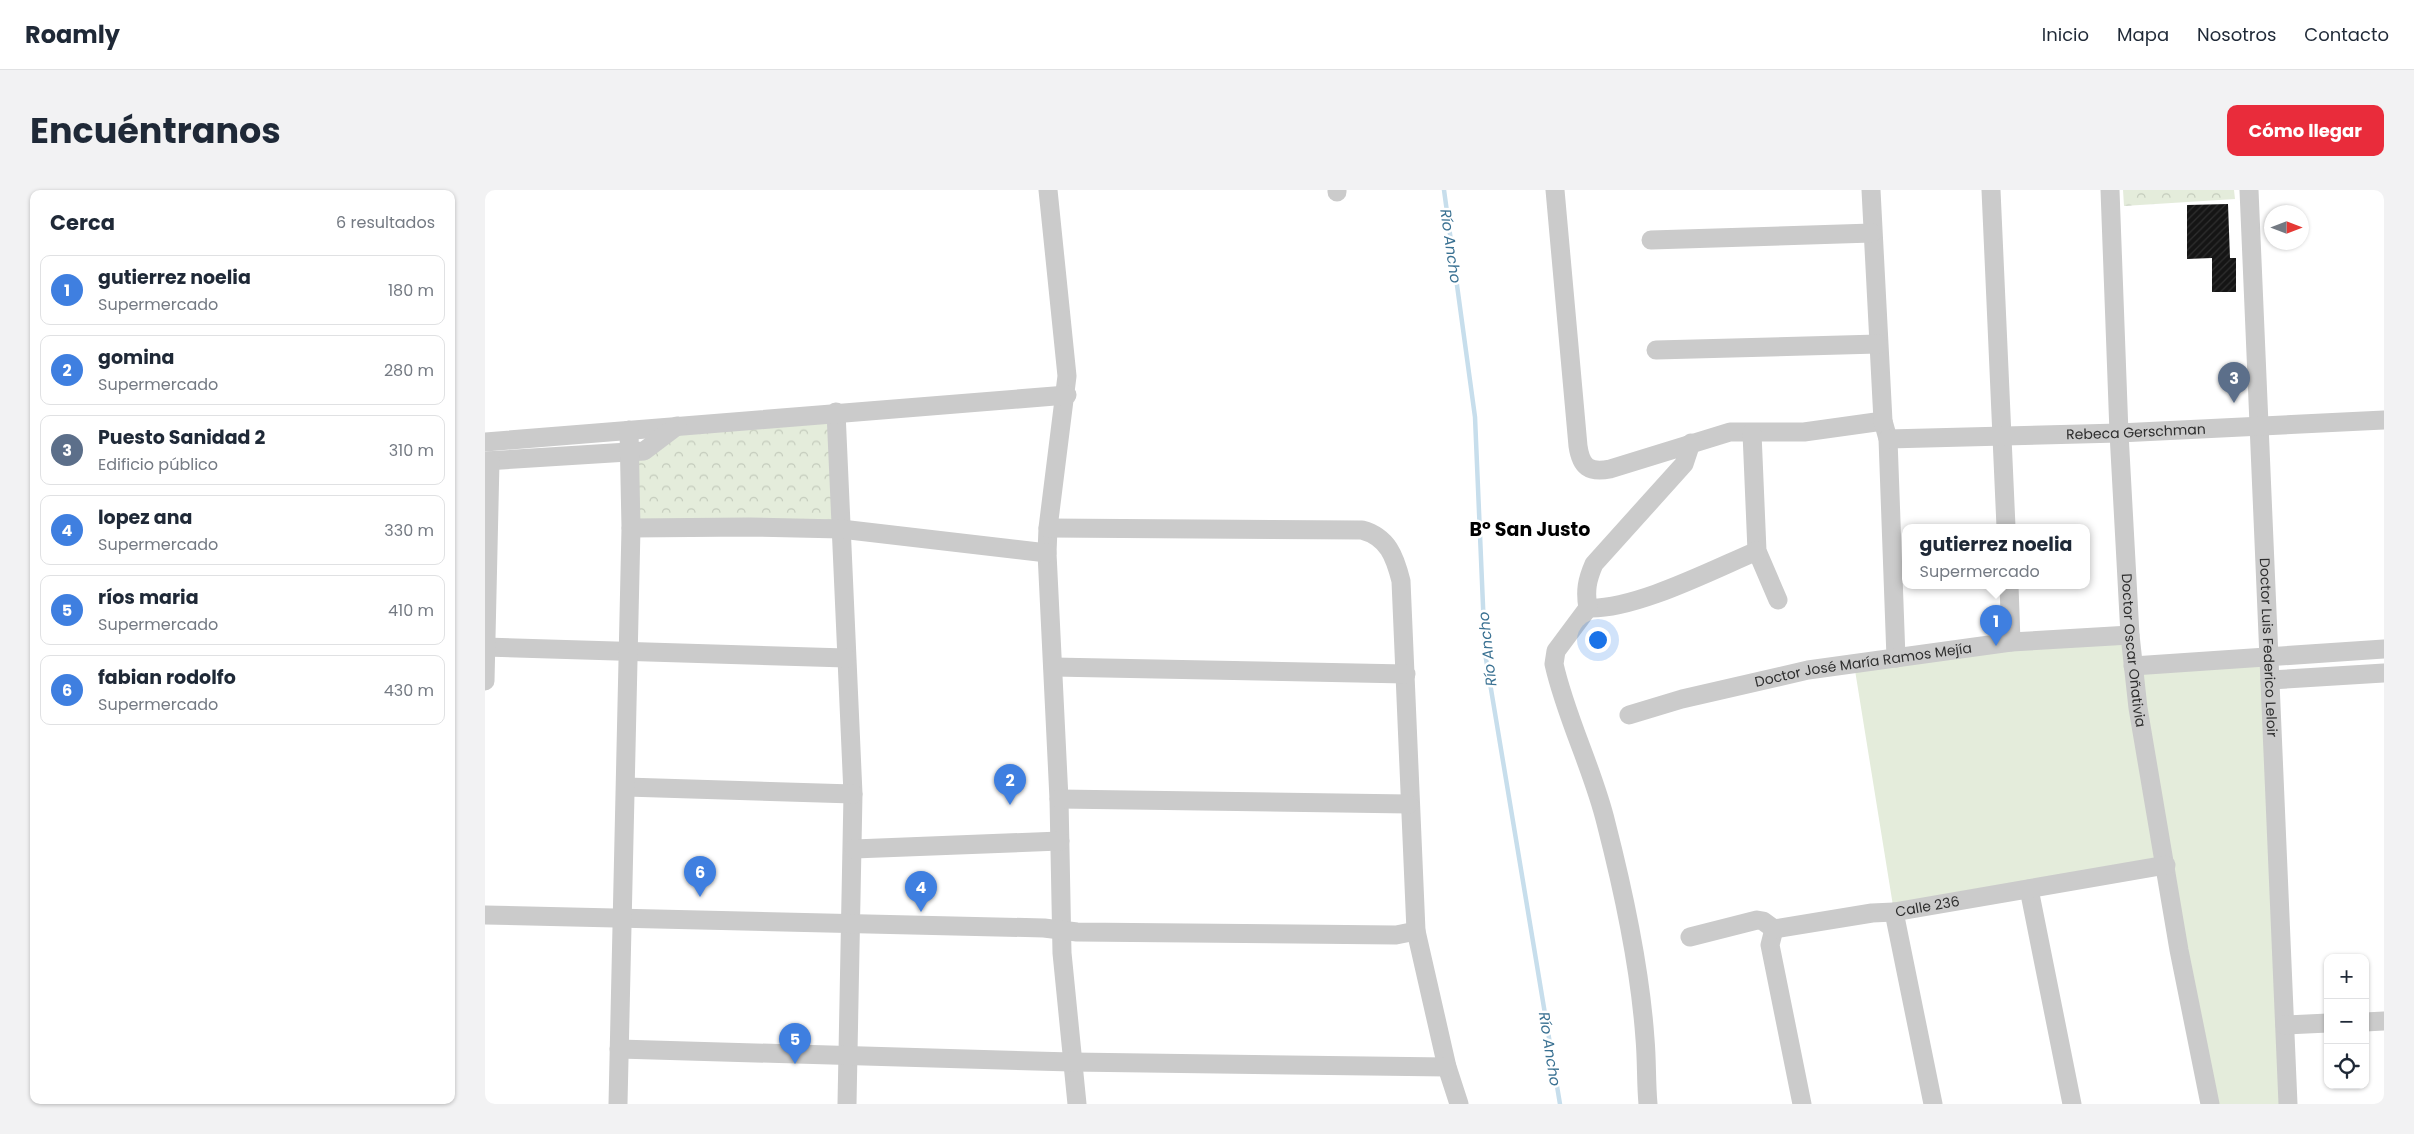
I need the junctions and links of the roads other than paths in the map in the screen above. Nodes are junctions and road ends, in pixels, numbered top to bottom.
1 (1048, 190) edge
2 (1555, 190) edge
3 (1871, 190) edge
4 (1991, 190) edge
5 (2110, 190) edge
6 (2249, 190) edge
7 (1872, 232) junction
8 (1651, 240) dead end
9 (1878, 344) junction
10 (1656, 350) dead end
11 (1067, 395) junction
12 (836, 412) junction
13 (1883, 420) junction
14 (2384, 420) edge
15 (2259, 425) junction
16 (677, 426) junction
17 (629, 430) junction
18 (1752, 433) junction
19 (2119, 433) junction
20 (2002, 436) junction
21 (1887, 439) junction
22 (485, 442) edge
23 (1691, 443) junction
24 (630, 454) junction
25 (488, 461) edge
26 (2006, 524) edge
27 (631, 528) junction
28 (1047, 528) junction
29 (841, 529) junction
30 (1757, 551) junction
31 (1047, 553) junction
32 (2009, 589) edge
33 (1778, 600) dead end
34 (1588, 608) junction
35 (2130, 635) junction
36 (2011, 642) junction
37 (485, 647) edge
38 (2383, 649) edge
39 (627, 652) junction
40 (2268, 655) junction
41 (846, 658) junction
42 (1896, 658) junction
43 (2133, 666) junction
44 (1053, 667) junction
45 (2384, 673) edge
46 (1406, 674) junction
47 (2269, 680) junction
48 (2384, 680) edge
49 (485, 681) edge
50 (1629, 715) dead end
51 (626, 787) junction
52 (853, 794) junction
53 (1059, 799) junction
54 (1409, 804) junction
55 (1060, 841) junction
56 (854, 849) junction
57 (2166, 865) junction
58 (2029, 889) junction
59 (1894, 912) junction
60 (485, 915) edge
61 (623, 918) junction
62 (851, 925) junction
63 (1774, 929) junction
64 (1062, 930) junction
65 (1416, 931) junction
66 (1691, 937) dead end
67 (2384, 1021) edge
68 (2369, 1022) edge
69 (2324, 1023) edge
70 (2285, 1025) junction
71 (619, 1049) junction
72 (848, 1056) junction
73 (1072, 1062) junction
74 (1447, 1067) junction
75 (618, 1104) edge
76 (847, 1104) edge
77 (1077, 1104) edge
78 (1459, 1104) edge
79 (1648, 1104) edge
80 (1802, 1104) edge
81 (1933, 1104) edge
82 (2072, 1104) edge
83 (2210, 1104) edge
84 (2288, 1104) edge

1 - 11 street
2 - 23 street
3 - 7 street
4 - 20 street
5 - 19 street, Doctor Oscar Oñativia
6 - 15 street, Doctor Luis Federico Leloir
7 - 8 street
7 - 9 street
9 - 10 street
9 - 13 street
11 - 12 street
11 - 28 street
12 - 16 street
12 - 29 street
13 - 18 street
13 - 21 street
14 - 15 street, Rebeca Gerschman
15 - 19 street, Rebeca Gerschman
15 - 40 street, Doctor Luis Federico Leloir
16 - 17 street
16 - 24 street
17 - 22 street
17 - 24 street
18 - 23 street
18 - 30 street
19 - 20 street, Rebeca Gerschman
19 - 35 street, Doctor Oscar Oñativia
20 - 21 street, Rebeca Gerschman
20 - 26 street
21 - 42 street
23 - 34 street
24 - 25 street
24 - 27 street
25 - 37 street
27 - 29 street
27 - 39 street
28 - 31 street
28 - 46 street
29 - 31 street
29 - 41 street
30 - 33 street
30 - 34 street
31 - 44 street
32 - 36 street
34 - 79 street
35 - 36 street, Doctor José María Ramos Mejía
35 - 43 street, Doctor Oscar Oñativia
36 - 42 street, Doctor José María Ramos Mejía
37 - 39 street
37 - 49 street
38 - 40 street
38 - 45 street
39 - 41 street
39 - 51 street
40 - 43 street
40 - 47 street, Doctor Luis Federico Leloir
41 - 52 street
42 - 50 street, Doctor José María Ramos Mejía
43 - 57 street, Doctor Oscar Oñativia
44 - 46 street
44 - 53 street
45 - 47 street
45 - 48 street
46 - 54 street
47 - 70 street, Doctor Luis Federico Leloir
51 - 52 street
51 - 61 street
52 - 56 street
53 - 54 street
53 - 55 street
54 - 65 street
55 - 56 street
55 - 64 street
56 - 62 street
57 - 58 street, Calle 236
57 - 83 street, Doctor Oscar Oñativia
58 - 59 street, Calle 236
58 - 82 street
59 - 63 street, Calle 236
59 - 81 street
60 - 61 street
61 - 62 street
61 - 71 street
62 - 64 street
62 - 72 street
63 - 66 street, Calle 236
63 - 80 street
64 - 65 street
64 - 73 street
65 - 74 street
67 - 68 street
69 - 70 street
70 - 84 street, Doctor Luis Federico Leloir
71 - 72 street
71 - 75 street
72 - 73 street
72 - 76 street
73 - 74 street
73 - 77 street
74 - 78 street

